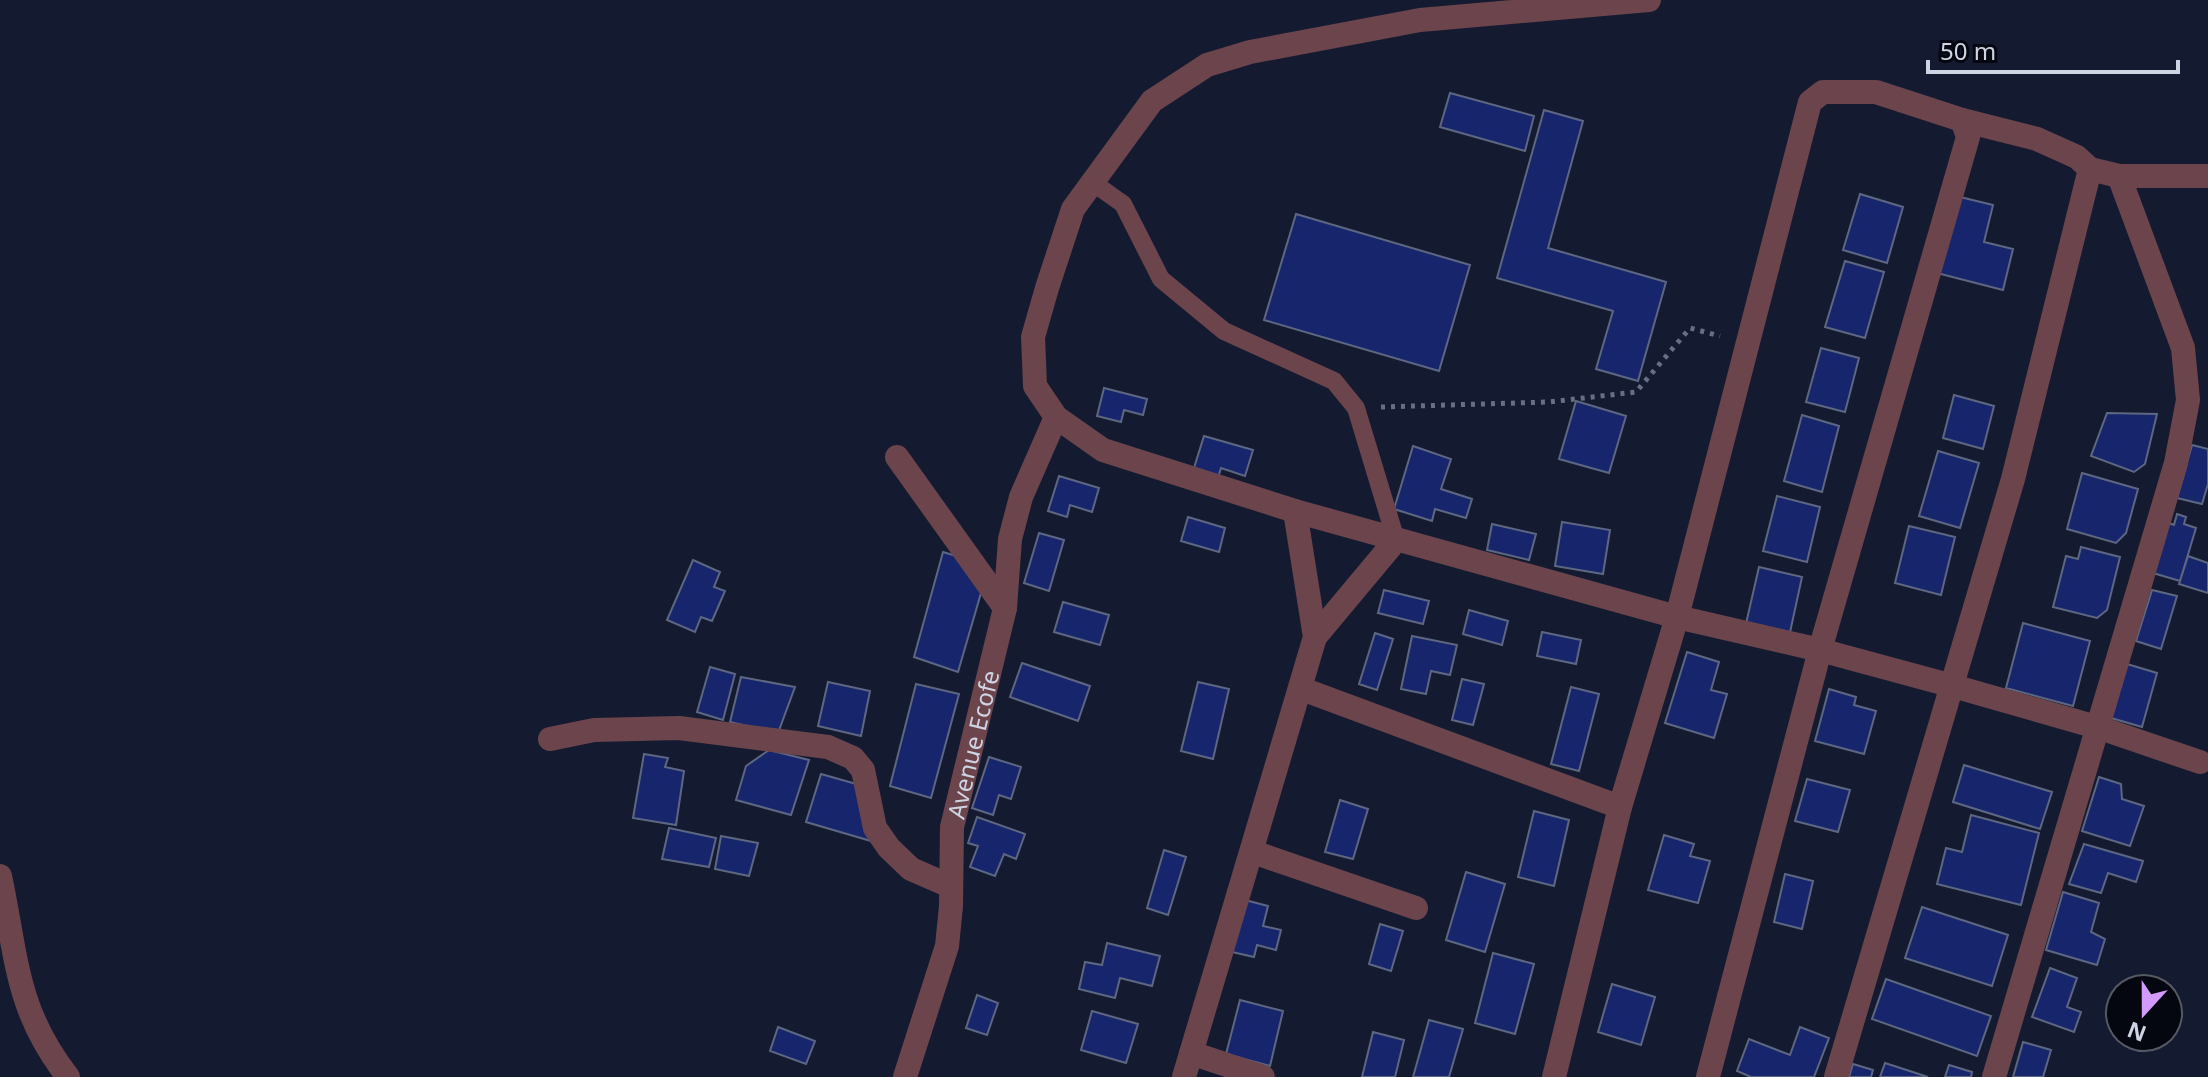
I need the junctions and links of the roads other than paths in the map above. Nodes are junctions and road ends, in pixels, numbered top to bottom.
1 (1649, 0) edge
2 (1962, 120) junction
3 (2090, 169) junction
4 (2119, 176) junction
5 (2208, 176) edge
6 (1092, 182) junction
7 (1056, 417) junction
8 (897, 457) dead end
9 (1295, 511) junction
10 (1396, 540) junction
11 (1005, 608) junction
12 (1677, 617) junction
13 (1315, 637) junction
14 (1820, 650) junction
15 (1953, 686) junction
16 (1302, 689) junction
17 (2100, 728) junction
18 (550, 739) dead end
19 (2200, 762) dead end
20 (1620, 807) junction
21 (1253, 852) junction
22 (0, 876) edge
23 (950, 886) junction
24 (1416, 908) dead end
25 (1191, 1053) junction
26 (68, 1077) edge
27 (905, 1077) edge
28 (1184, 1077) edge
29 (1263, 1077) edge
30 (1554, 1077) edge
31 (1708, 1077) edge
32 (1836, 1077) edge
33 (1994, 1077) edge

1 - 6 street
2 - 3 street
2 - 12 street
2 - 14 street
3 - 4 street
3 - 15 street
4 - 5 street
4 - 17 street
6 - 7 street
6 - 10 lane
7 - 9 street
7 - 11 street, Avenue Ecofe
8 - 11 street
9 - 10 street
9 - 13 street
10 - 12 street
10 - 13 street
11 - 23 street, Avenue Ecofe
12 - 14 street
12 - 20 street
13 - 16 street
14 - 15 street
14 - 31 street
15 - 17 street
15 - 32 street
16 - 20 street
16 - 21 street
17 - 19 street
17 - 33 street
18 - 23 street
20 - 30 street
21 - 24 street
21 - 25 street
22 - 26 street
23 - 27 street, Avenue Ecofe
25 - 28 street
25 - 29 street

